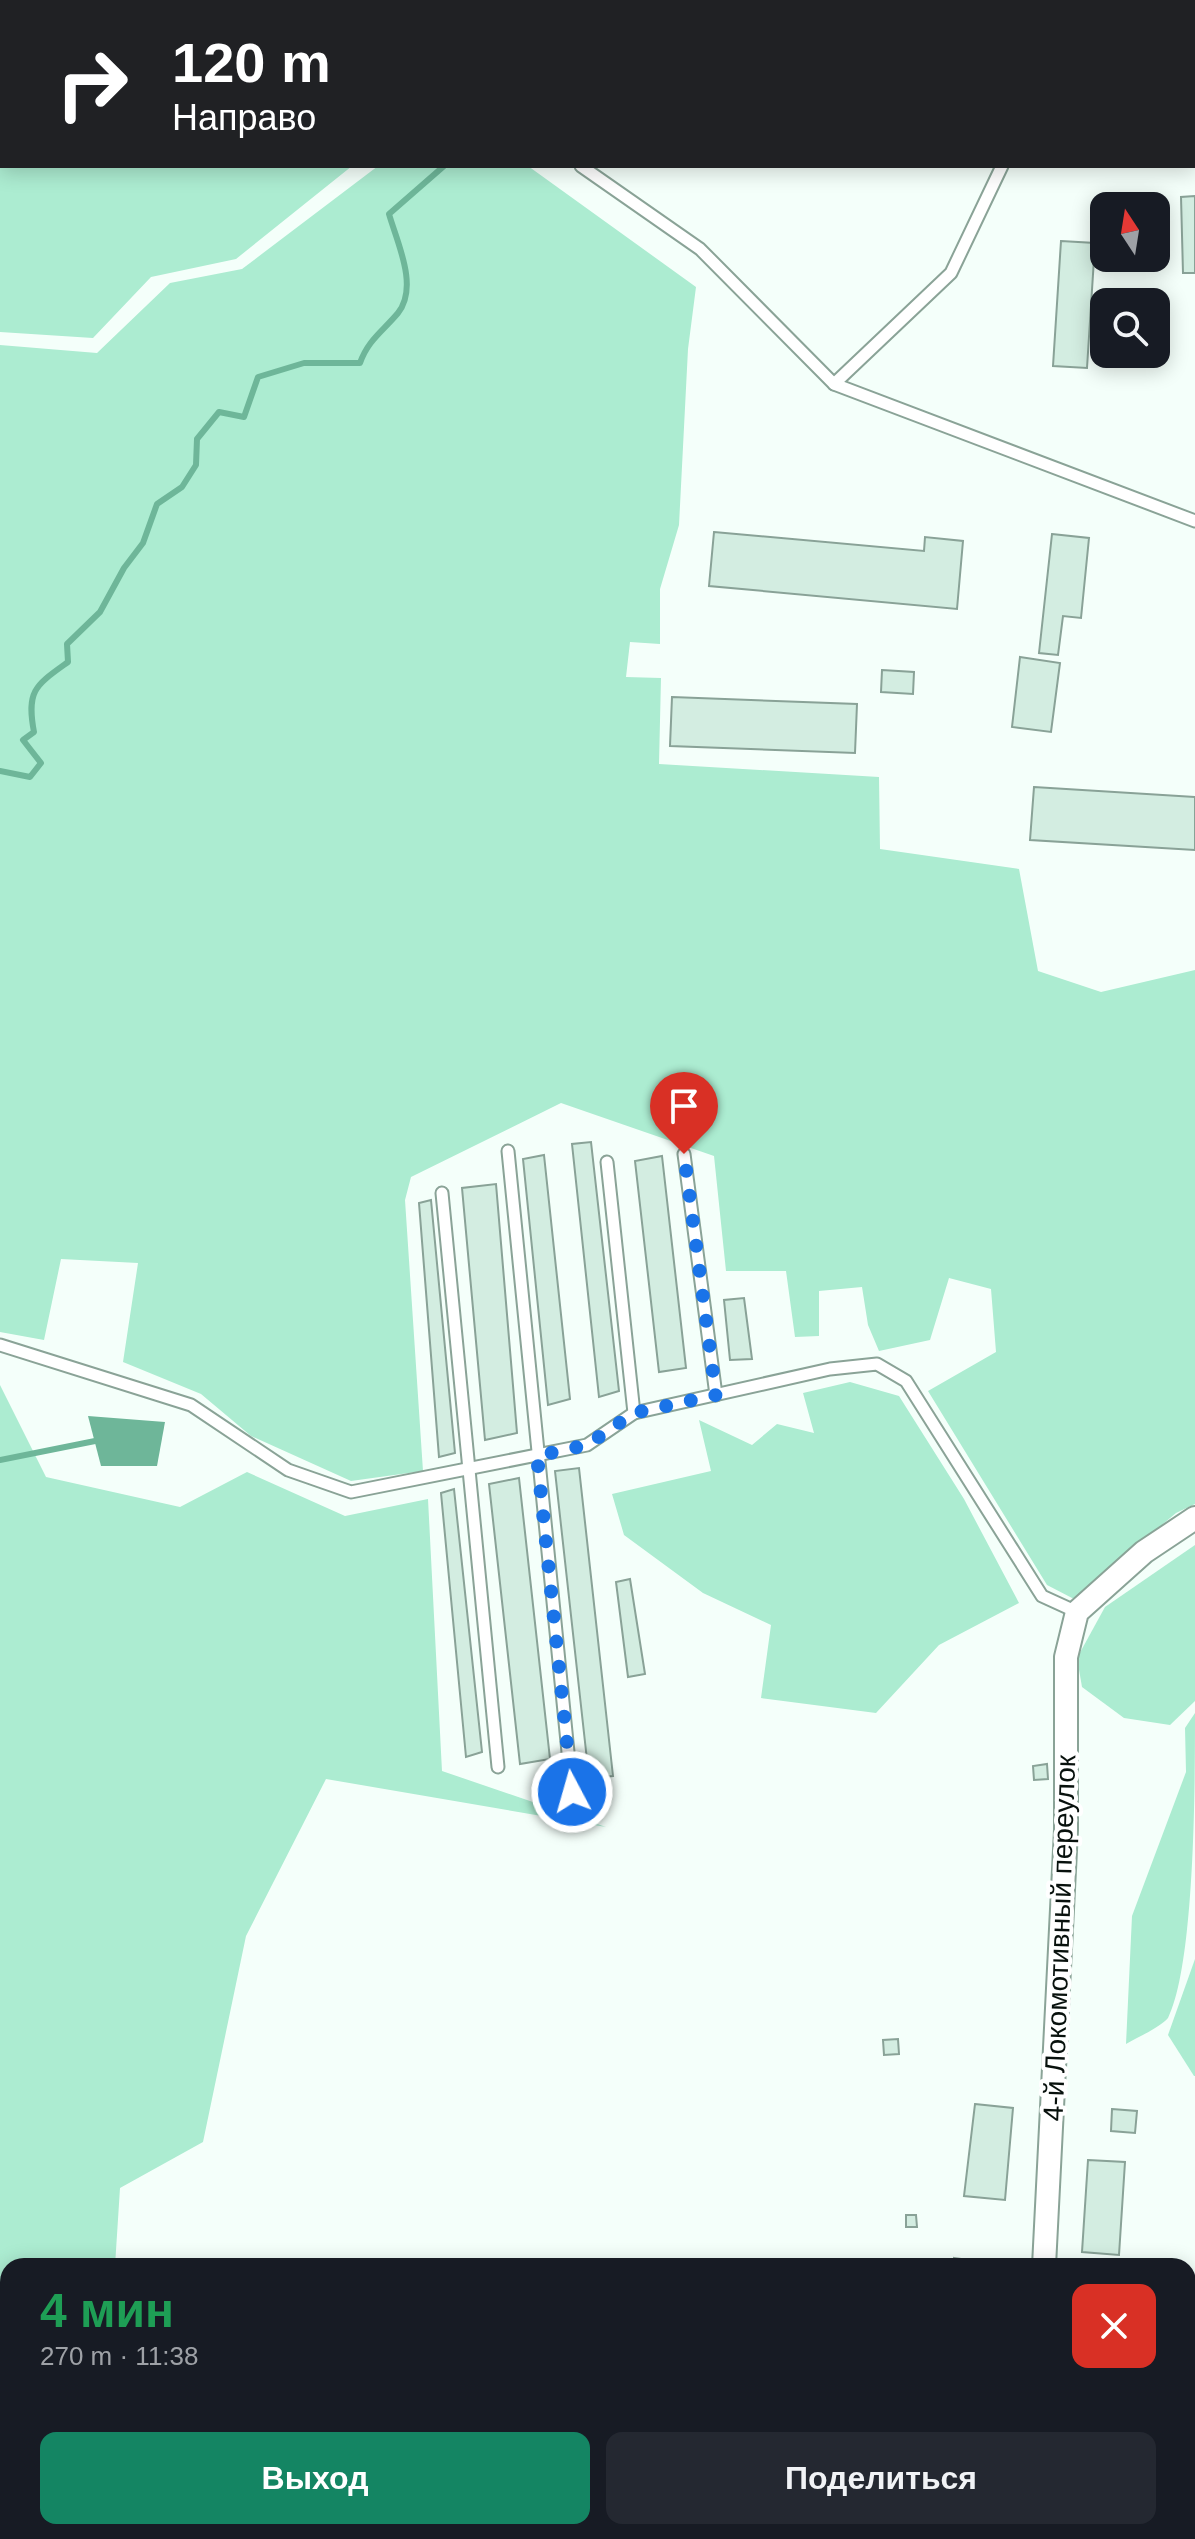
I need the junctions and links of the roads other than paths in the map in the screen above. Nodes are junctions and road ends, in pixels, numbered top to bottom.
1 (584, 168) edge
2 (1001, 168) edge
3 (834, 384) junction
4 (1195, 521) edge
5 (508, 1151) dead end
6 (684, 1154) dead end
7 (607, 1162) dead end
8 (442, 1193) dead end
9 (0, 1345) edge
10 (716, 1395) junction
11 (634, 1413) junction
12 (537, 1456) junction
13 (471, 1470) junction
14 (1195, 1518) edge
15 (1077, 1612) junction
16 (498, 1767) dead end
17 (572, 1792) dead end
18 (1044, 2258) edge

1 - 3 lane
2 - 3 lane
3 - 4 lane
5 - 12 lane
6 - 10 lane
7 - 11 lane
8 - 13 lane
9 - 13 lane
10 - 11 lane
10 - 15 lane
11 - 12 lane
12 - 13 lane
12 - 17 lane
13 - 16 lane
14 - 15 street
15 - 18 street, 4-й Локомотивный переулок

